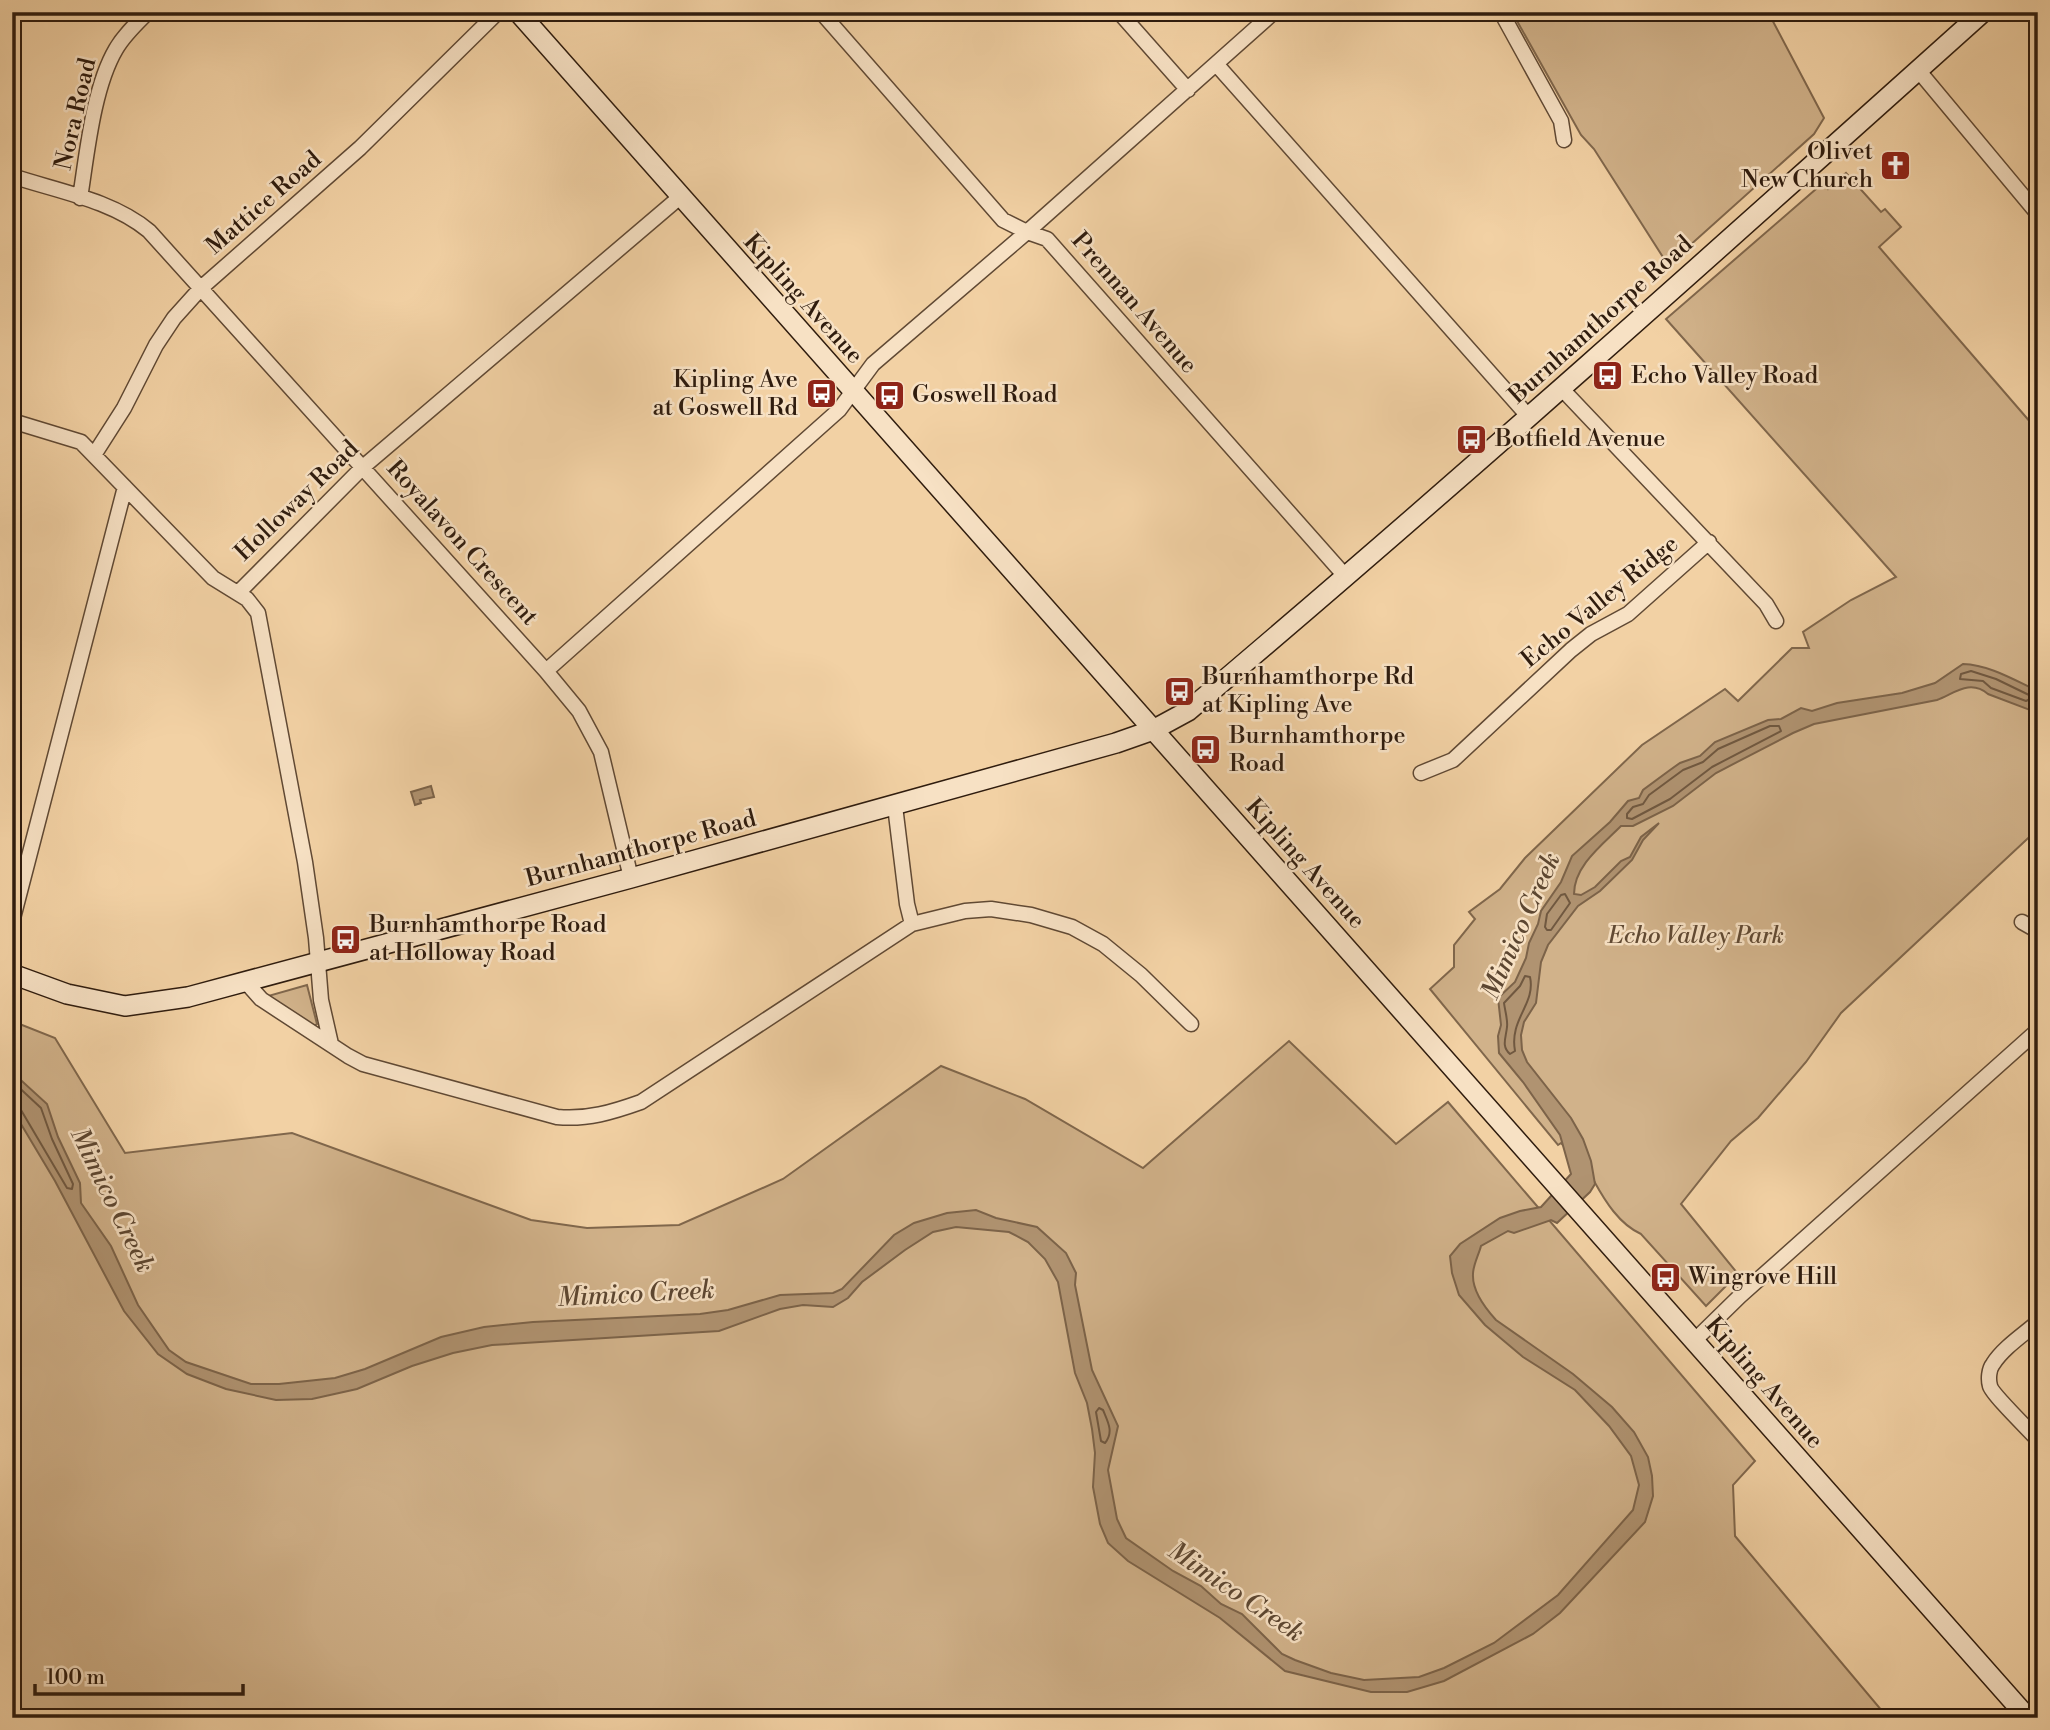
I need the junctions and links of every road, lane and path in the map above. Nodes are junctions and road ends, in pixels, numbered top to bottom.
1 (148, 12) edge
2 (498, 12) edge
3 (518, 12) edge
4 (821, 12) edge
5 (1119, 12) edge
6 (1274, 12) edge
7 (1501, 12) edge
8 (1983, 12) edge
9 (1217, 65) junction
10 (1917, 70) junction
11 (1188, 90) junction
12 (1564, 140) dead end
13 (12, 176) edge
14 (680, 197) junction
15 (80, 198) junction
16 (2038, 214) edge
17 (1027, 232) junction
18 (201, 288) junction
19 (1561, 388) junction
20 (852, 390) junction
21 (1529, 417) junction
22 (12, 421) edge
23 (94, 455) junction
24 (363, 467) junction
25 (125, 487) junction
26 (1709, 542) junction
27 (1346, 577) junction
28 (239, 593) junction
29 (1776, 621) dead end
30 (546, 671) junction
31 (1153, 730) junction
32 (1421, 773) dead end
33 (895, 806) junction
34 (631, 878) junction
35 (12, 922) edge
36 (2022, 922) dead end
37 (912, 924) junction
38 (2038, 931) edge
39 (319, 962) junction
40 (12, 974) edge
41 (245, 981) junction
42 (1191, 1024) dead end
43 (2038, 1030) edge
44 (331, 1044) junction
45 (2038, 1322) edge
46 (1694, 1341) junction
47 (2038, 1440) edge
48 (2028, 1718) edge

1 - 15 street, Nora Road
2 - 18 street, Mattice Road
3 - 14 main road, Kipling Avenue
4 - 17 street, Prennan Avenue
5 - 11 street
6 - 9 street
7 - 12 street
8 - 10 main road, Burnhamthorpe Road
9 - 11 street
9 - 21 street
10 - 16 street
10 - 19 main road, Burnhamthorpe Road
11 - 17 street
13 - 15 street, Royalavon Crescent
14 - 20 main road, Kipling Avenue
14 - 24 street, Holloway Road
15 - 18 street, Royalavon Crescent
17 - 20 street
17 - 27 street, Prennan Avenue
18 - 23 street, Mattice Road
18 - 24 street, Royalavon Crescent
19 - 21 main road, Burnhamthorpe Road
19 - 26 street
20 - 30 street
20 - 31 main road, Kipling Avenue
21 - 27 main road, Burnhamthorpe Road
22 - 23 street
23 - 25 street
24 - 28 street, Holloway Road
24 - 30 street, Royalavon Crescent
25 - 28 street
25 - 35 street
26 - 29 street
26 - 32 street, Echo Valley Ridge
27 - 31 main road, Burnhamthorpe Road
28 - 39 street, Holloway Road
30 - 34 street, Royalavon Crescent
31 - 33 main road, Burnhamthorpe Road
31 - 46 main road, Kipling Avenue
33 - 34 main road, Burnhamthorpe Road
33 - 37 street
34 - 39 main road, Burnhamthorpe Road
36 - 38 street
37 - 42 street
37 - 44 street
39 - 41 main road, Burnhamthorpe Road
39 - 44 street, Holloway Road
40 - 41 main road, Burnhamthorpe Road
41 - 44 street
43 - 46 street
45 - 47 street
46 - 48 main road, Kipling Avenue

